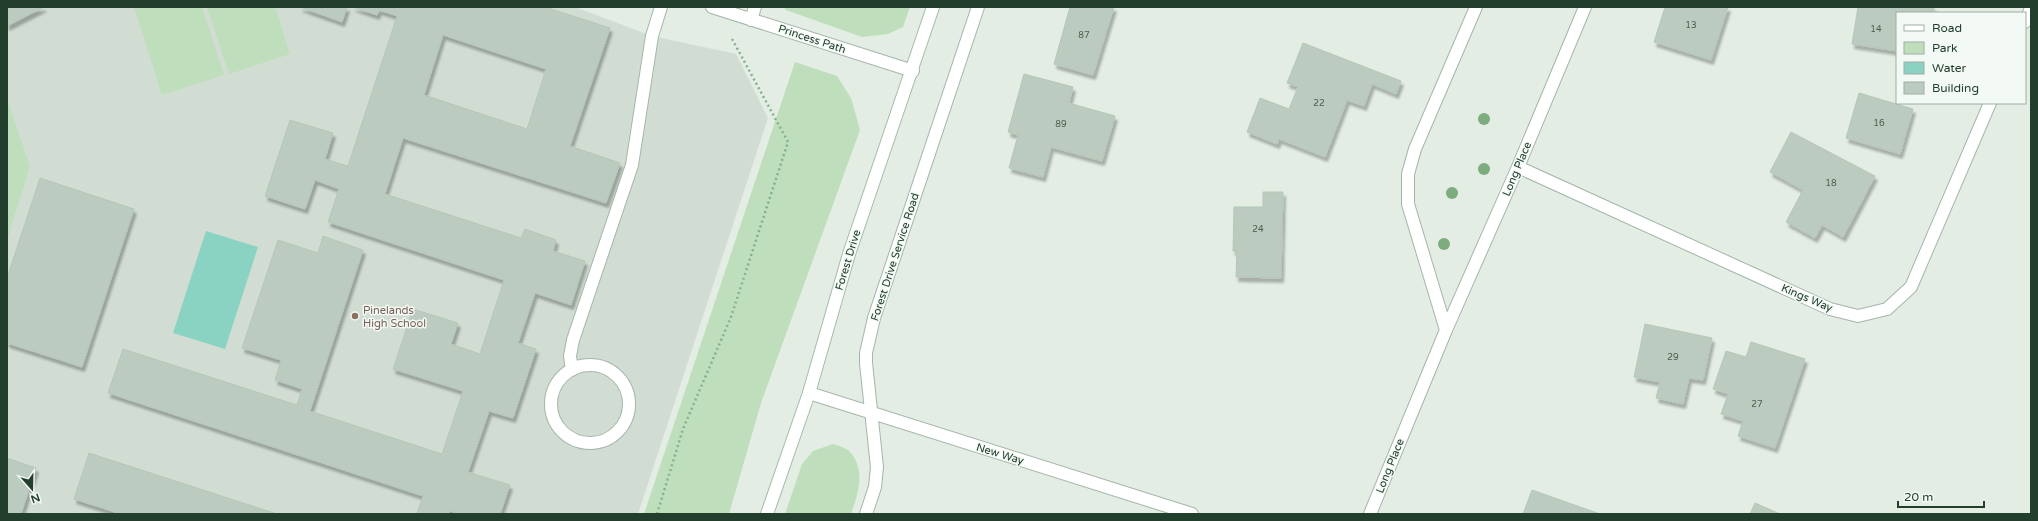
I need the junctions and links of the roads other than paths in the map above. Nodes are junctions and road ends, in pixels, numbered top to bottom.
1 (661, 7) edge
2 (712, 7) edge
3 (755, 7) edge
4 (933, 7) edge
5 (978, 7) edge
6 (1476, 7) edge
7 (1585, 7) edge
8 (2031, 8) edge
9 (751, 20) junction
10 (2026, 20) edge
11 (912, 71) junction
12 (1990, 104) edge
13 (1518, 167) junction
14 (1446, 330) junction
15 (572, 370) junction
16 (809, 394) junction
17 (872, 414) junction
18 (767, 514) edge
19 (866, 514) edge
20 (1192, 514) edge
21 (1370, 514) edge

1 - 15 street
2 - 9 street, Princess Path
3 - 9 street
4 - 11 street, Forest Drive
5 - 17 street, Forest Drive Service Road
6 - 14 street
7 - 13 street, Long Place
8 - 10 street
9 - 11 street, Princess Path
11 - 16 street, Forest Drive
12 - 13 street, Kings Way
13 - 14 street, Long Place
14 - 21 street, Long Place
15 - 15 street
16 - 17 street, New Way
16 - 18 street, Forest Drive
17 - 19 street, Forest Drive Service Road
17 - 20 street, New Way

